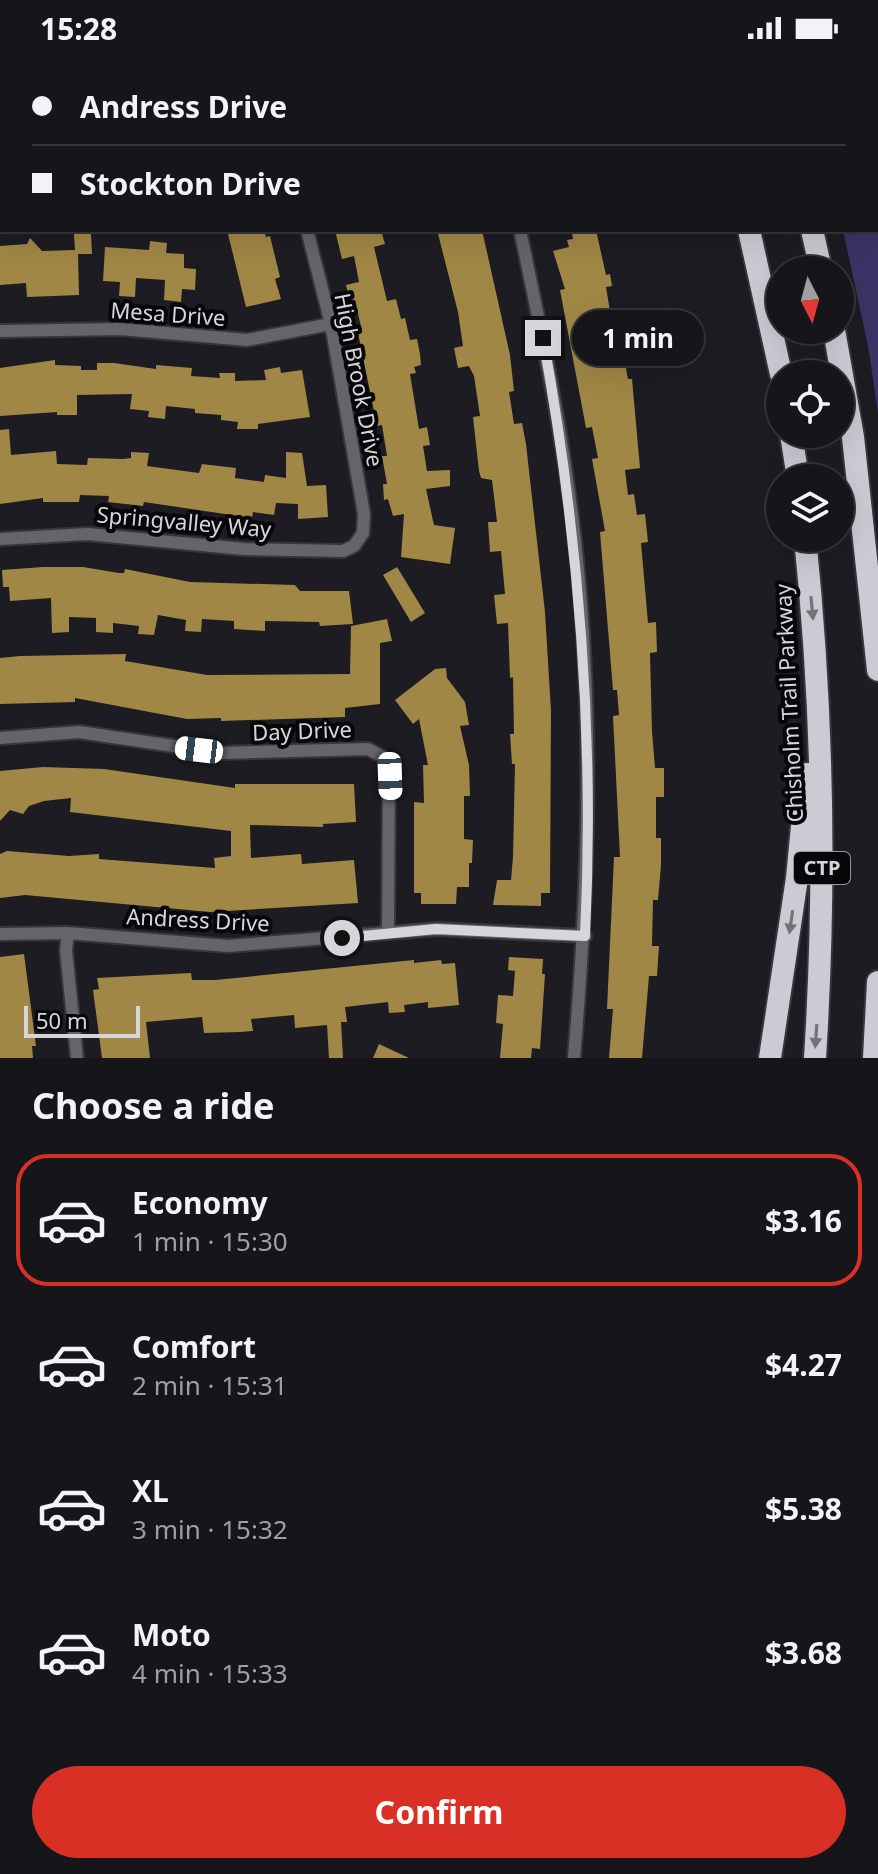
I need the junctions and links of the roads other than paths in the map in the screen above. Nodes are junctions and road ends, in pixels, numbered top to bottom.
1 (308, 232) edge
2 (520, 232) edge
3 (749, 232) edge
4 (812, 232) edge
5 (818, 256) edge
6 (331, 324) junction
7 (0, 331) edge
8 (778, 360) edge
9 (854, 442) edge
10 (854, 446) edge
11 (360, 537) joint
12 (0, 539) edge
13 (806, 552) edge
14 (878, 553) edge
15 (878, 670) edge
16 (817, 678) junction
17 (0, 738) edge
18 (388, 932) junction
19 (68, 933) junction
20 (0, 934) edge
21 (585, 936) junction
22 (878, 982) edge
23 (77, 1058) edge
24 (574, 1058) edge
25 (770, 1058) edge
26 (815, 1058) edge
27 (874, 1058) edge

1 - 6 street, High Brook Drive
2 - 21 street
3 - 8 highway
4 - 5 highway
6 - 7 street, Mesa Drive
6 - 11 street, High Brook Drive
9 - 14 highway
10 - 15 highway
11 - 12 street, Springvalley Way
13 -> 16 highway, Chisholm Trail Parkway / CTP
16 -> 25 highway
16 -> 26 highway, Chisholm Trail Parkway / CTP
17 - 18 street, Day Drive
18 - 19 street, Andress Drive
18 - 21 street, Andress Drive
19 - 20 street, Andress Drive
19 - 23 street
21 - 24 street
22 - 27 highway

